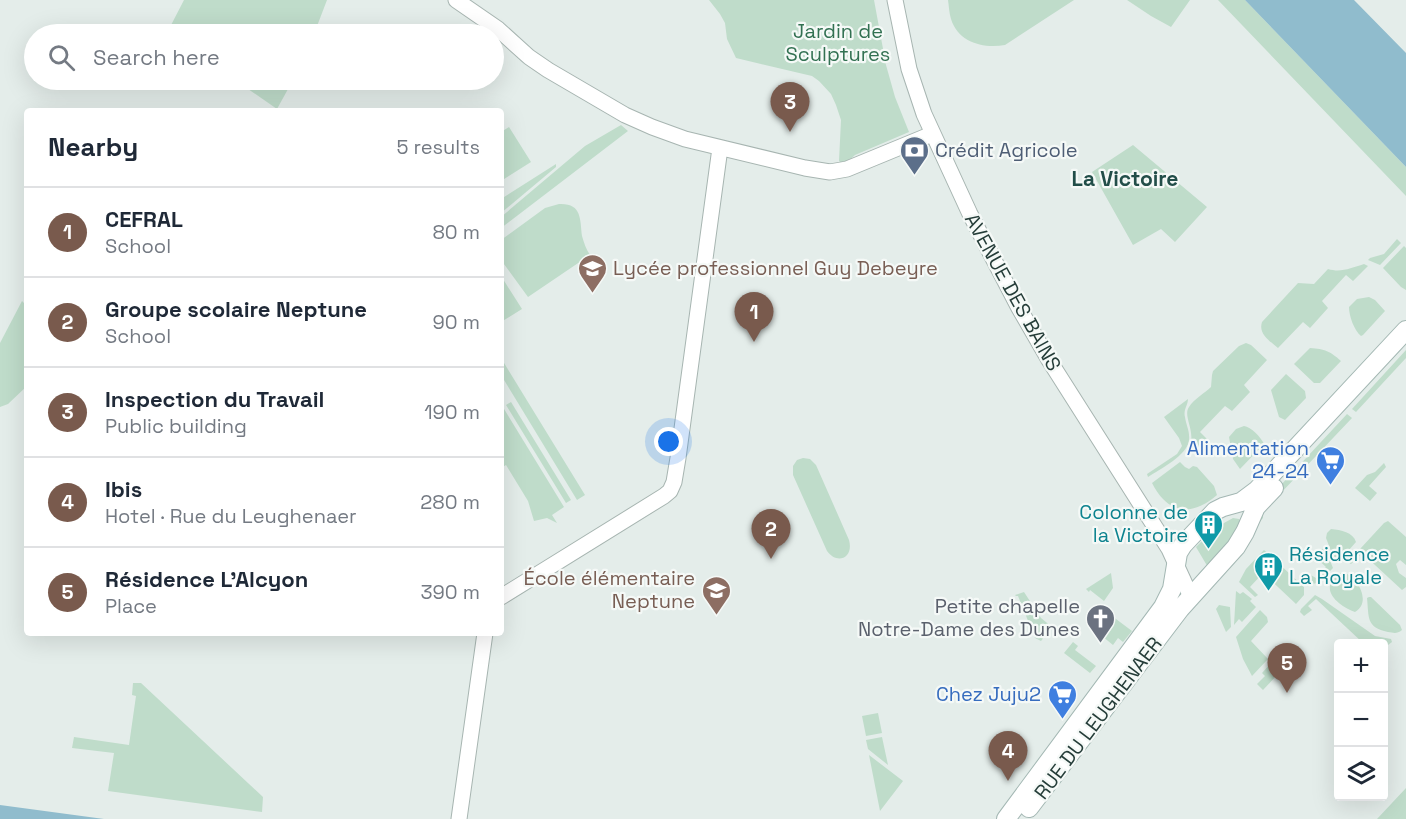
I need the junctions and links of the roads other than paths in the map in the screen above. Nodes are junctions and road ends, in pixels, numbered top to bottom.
1 (456, 0) edge
2 (895, 0) edge
3 (491, 24) edge
4 (504, 34) edge
5 (932, 134) junction
6 (720, 147) junction
7 (1406, 330) edge
8 (1406, 346) edge
9 (1176, 564) junction
10 (504, 595) edge
11 (1191, 597) junction
12 (1169, 611) junction
13 (485, 636) edge
14 (459, 819) edge
15 (1006, 819) edge
16 (1021, 819) edge

1 - 3 street
2 - 5 street, AVENUE DES BAINS
4 - 6 street
5 - 6 street
5 - 9 street, AVENUE DES BAINS
6 - 10 street
7 - 9 main road
8 - 11 main road
9 - 11 street, AVENUE DES BAINS
9 - 12 main road
11 - 12 main road
12 - 15 main road, RUE DU LEUGHENAER
12 - 16 main road, RUE DU LEUGHENAER
13 - 14 street

